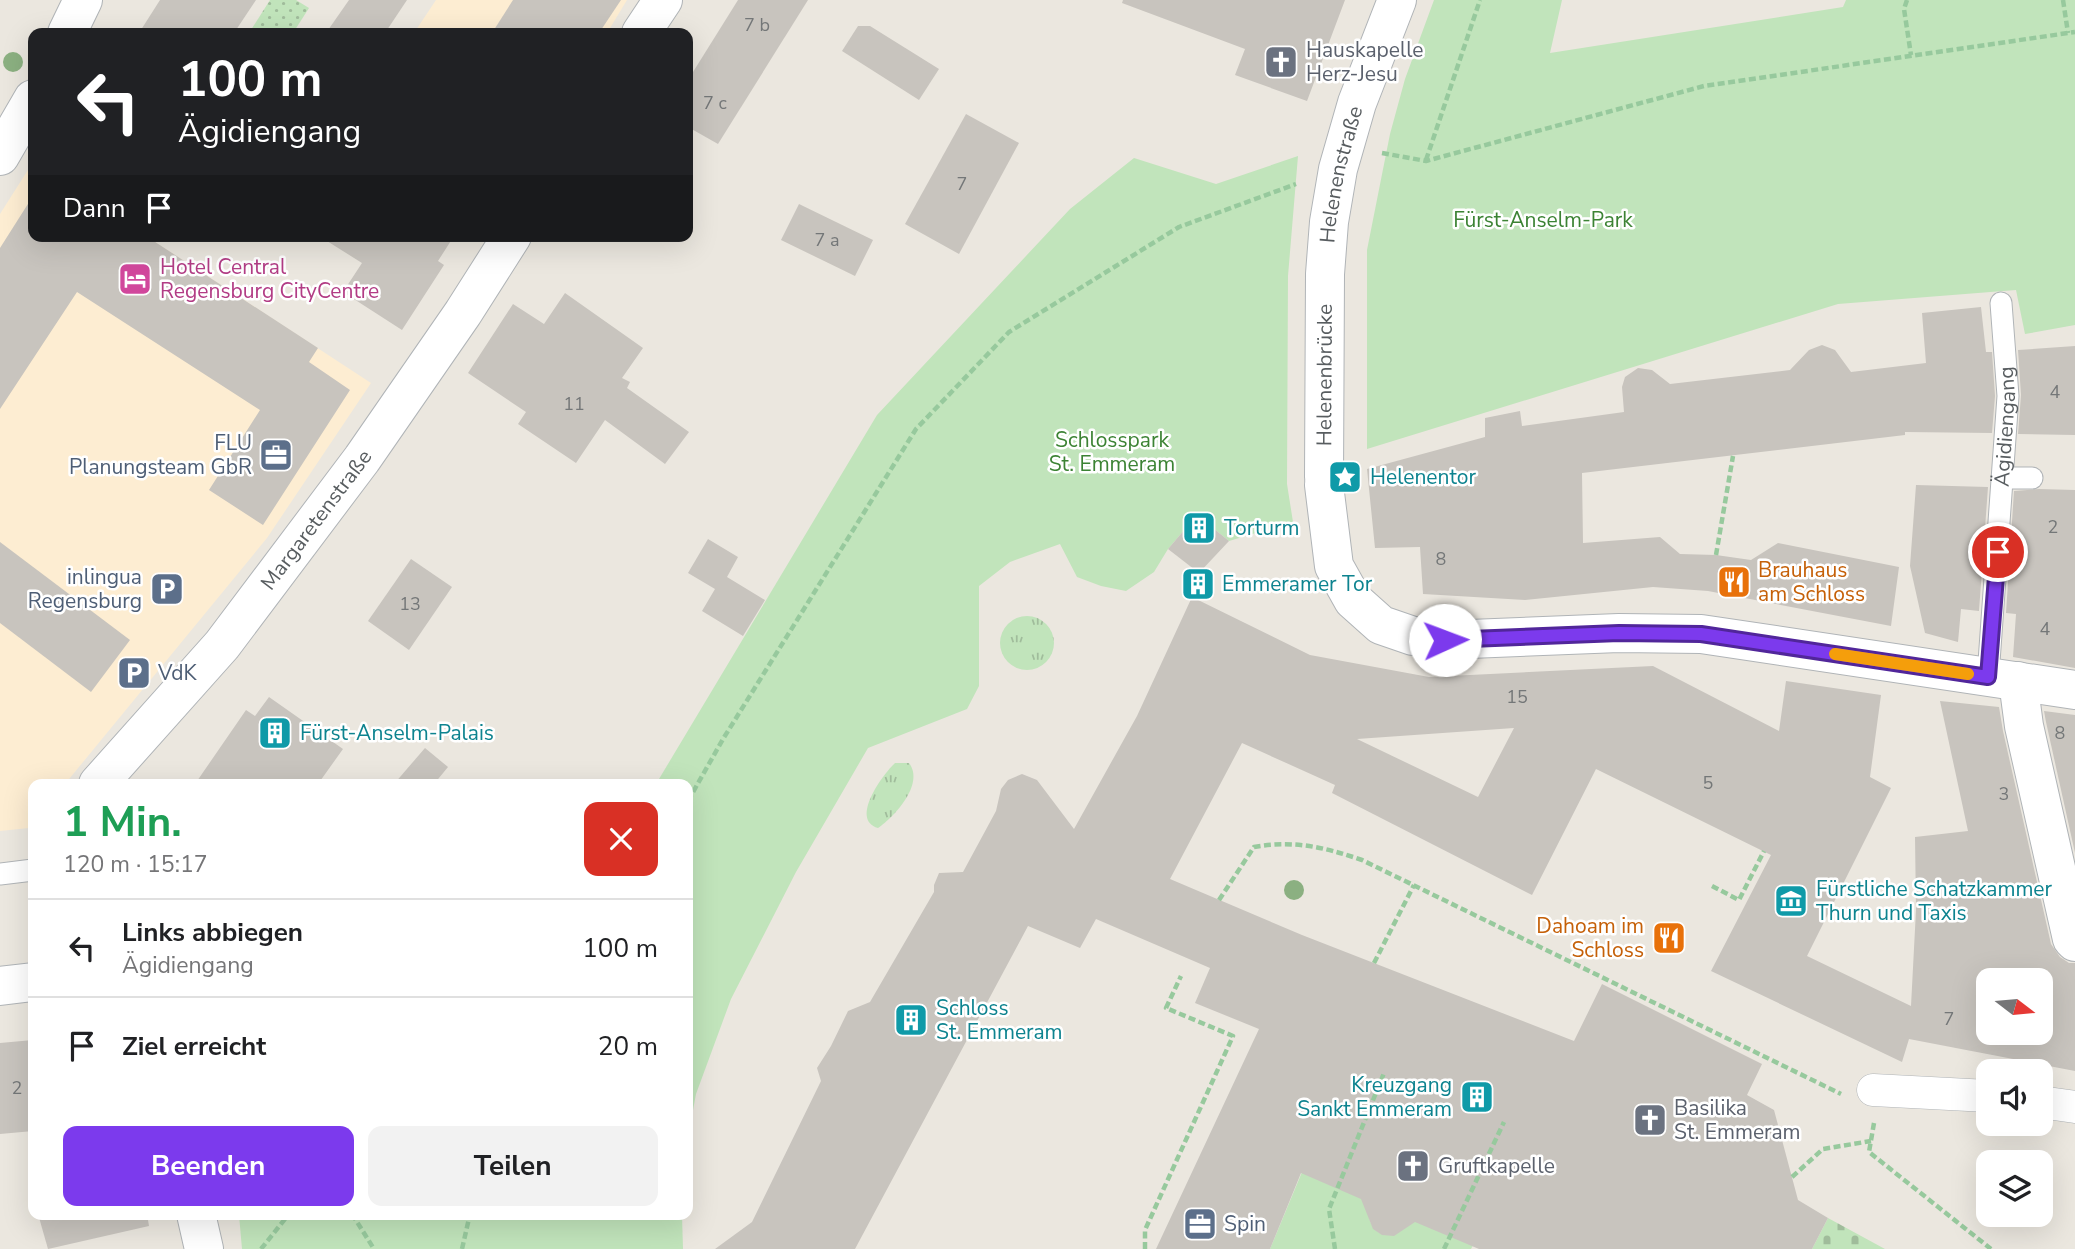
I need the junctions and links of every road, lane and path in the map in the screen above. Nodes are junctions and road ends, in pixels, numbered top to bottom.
1 (83, 0) edge
2 (663, 0) edge
3 (1396, 0) edge
4 (1480, 0) edge
5 (1907, 0) edge
6 (2063, 0) edge
7 (69, 28) edge
8 (644, 28) edge
9 (2068, 33) dead end
10 (1911, 55) dead end
11 (28, 108) edge
12 (0, 156) edge
13 (1426, 161) dead end
14 (508, 242) edge
15 (1325, 274) joint
16 (2001, 303) dead end
17 (1733, 456) dead end
18 (2004, 478) junction
19 (2032, 478) dead end
20 (1716, 555) dead end
21 (2003, 679) junction
22 (2075, 691) edge
23 (102, 779) edge
24 (1764, 852) dead end
25 (28, 871) edge
26 (0, 874) edge
27 (1414, 885) junction
28 (1712, 886) dead end
29 (1219, 900) dead end
30 (2075, 942) edge
31 (1374, 963) dead end
32 (1181, 976) dead end
33 (28, 983) edge
34 (0, 986) edge
35 (1384, 1073) dead end
36 (1976, 1096) edge
37 (1862, 1100) junction
38 (2053, 1104) edge
39 (2075, 1107) edge
40 (1504, 1122) dead end
41 (1871, 1141) junction
42 (1792, 1177) dead end
43 (197, 1220) edge
44 (284, 1220) edge
45 (356, 1220) edge
46 (469, 1220) edge
47 (204, 1249) edge
48 (261, 1249) edge
49 (374, 1249) edge
50 (462, 1249) edge
51 (1145, 1249) edge
52 (1335, 1249) edge
53 (1444, 1249) edge
54 (1990, 1249) edge

1 - 7 street
2 - 8 street
3 - 15 street, Helenenstraße
4 - 13 path
5 - 10 path
6 - 9 path
11 - 12 street
14 - 23 street, Margaretenstraße
15 - 21 street, Helenenbrücke
16 - 18 lane, Ägidiengang
17 - 20 path
18 - 19 lane
18 - 21 lane, Ägidiengang
21 - 22 street, Helenenbrücke
21 - 30 street
24 - 28 path
25 - 26 lane
27 - 29 path
27 - 31 path
27 - 37 path
32 - 51 path
33 - 34 street
35 - 52 path
36 - 37 street
37 - 41 path
38 - 39 street
40 - 53 path
41 - 42 path
41 - 54 path
43 - 47 street
44 - 48 path
45 - 49 path
46 - 50 path

